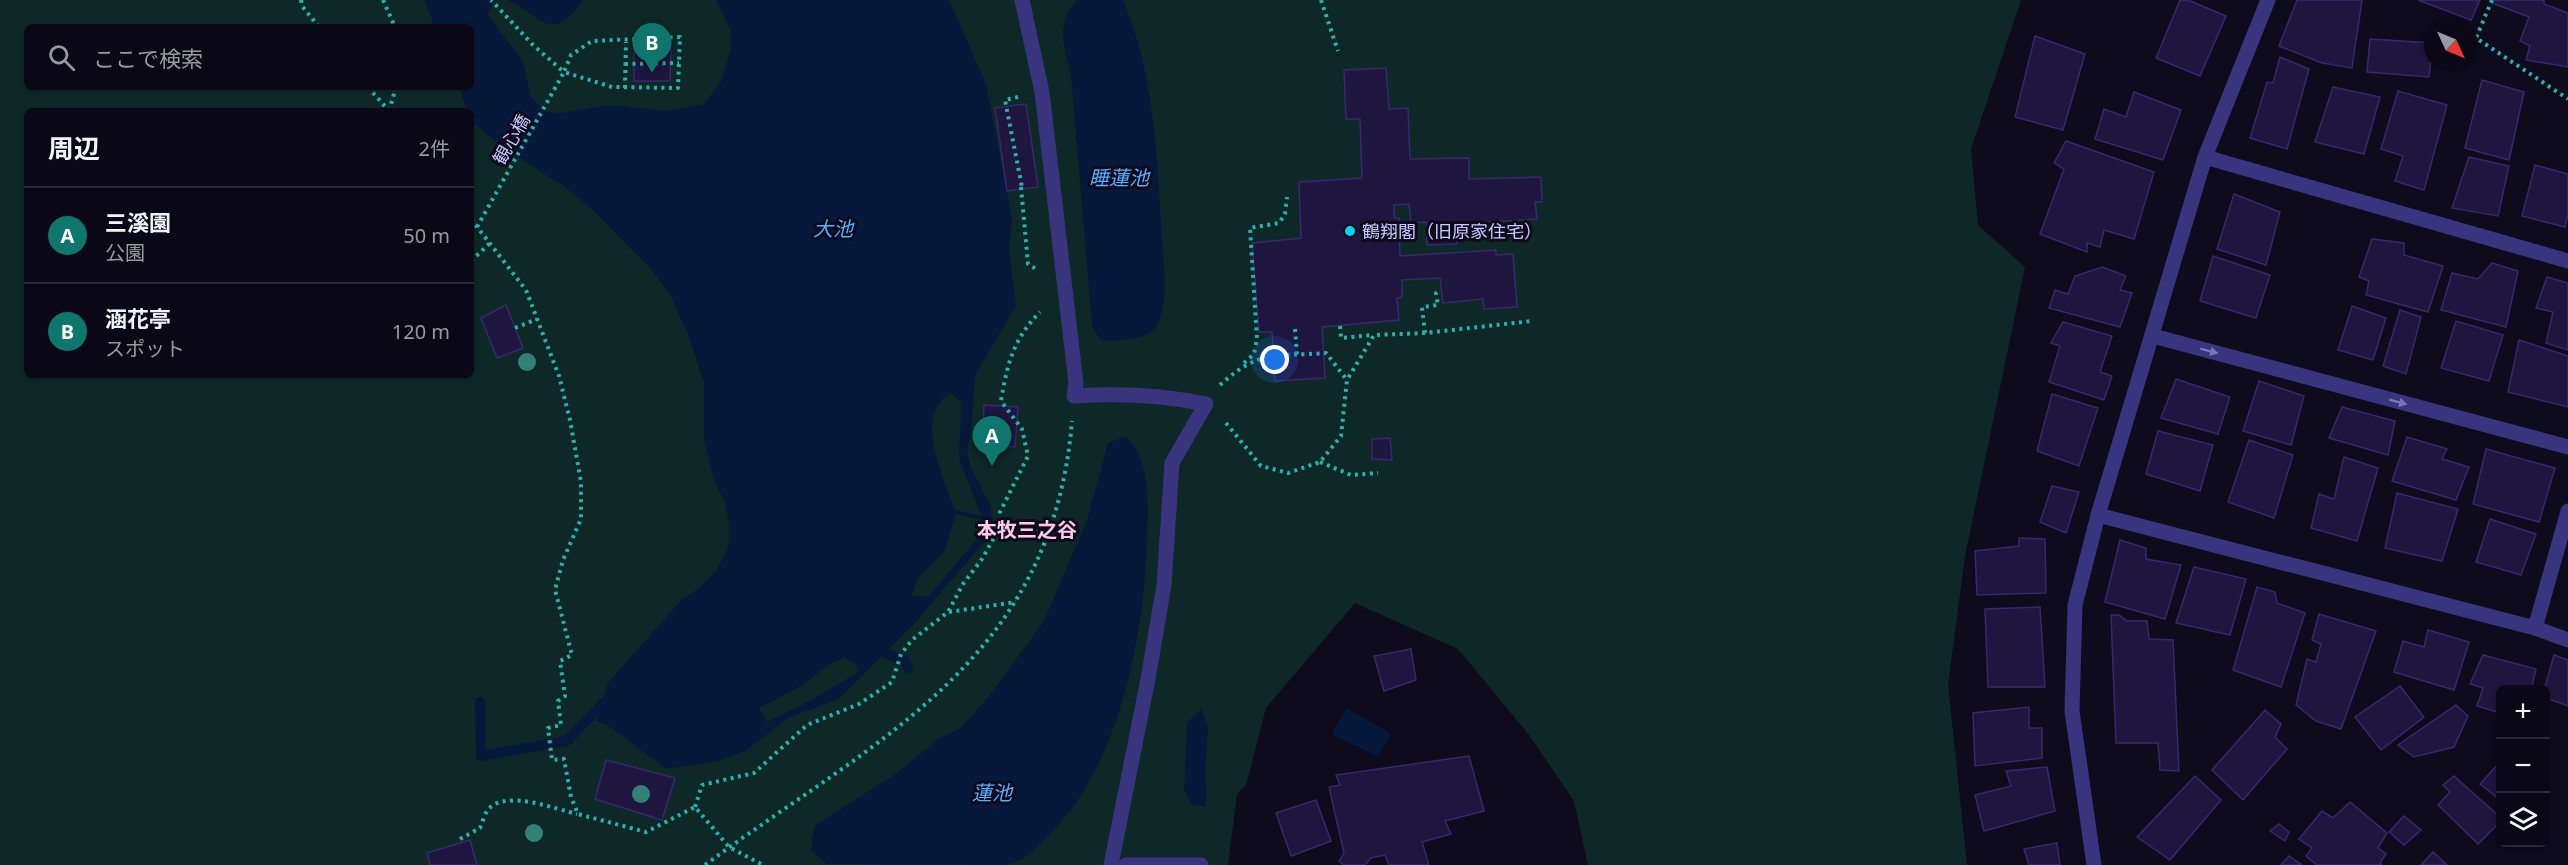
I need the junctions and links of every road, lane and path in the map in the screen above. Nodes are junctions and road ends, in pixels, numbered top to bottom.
1 (301, 0) edge
2 (383, 0) edge
3 (491, 0) edge
4 (1022, 0) edge
5 (1321, 0) edge
6 (2268, 0) edge
7 (2492, 0) edge
8 (317, 24) edge
9 (394, 24) edge
10 (626, 42) junction
11 (1338, 51) dead end
12 (679, 63) junction
13 (625, 64) junction
14 (564, 72) junction
15 (625, 88) junction
16 (371, 90) edge
17 (395, 90) edge
18 (2568, 99) edge
19 (386, 108) edge
20 (390, 108) edge
21 (2205, 157) junction
22 (1287, 197) dead end
23 (474, 223) edge
24 (477, 227) junction
25 (490, 243) junction
26 (474, 258) edge
27 (2568, 261) edge
28 (1064, 288) junction
29 (1441, 291) dead end
30 (537, 319) junction
31 (1532, 321) dead end
32 (1340, 326) dead end
33 (515, 328) dead end
34 (1295, 329) dead end
35 (1425, 333) junction
36 (1374, 335) junction
37 (2153, 336) junction
38 (1297, 355) junction
39 (1239, 368) junction
40 (1347, 380) junction
41 (1074, 396) junction
42 (1206, 404) junction
43 (2568, 447) edge
44 (1320, 462) junction
45 (1378, 473) dead end
46 (2568, 511) edge
47 (2098, 515) junction
48 (1016, 602) junction
49 (948, 612) junction
50 (2535, 628) junction
51 (2568, 640) edge
52 (695, 807) junction
53 (578, 814) junction
54 (460, 838) dead end
55 (729, 847) junction
56 (705, 865) edge
57 (763, 865) edge
58 (1111, 865) edge
59 (1126, 865) edge
60 (1201, 865) edge
61 (2094, 865) edge

1 - 8 path
2 - 9 path
3 - 14 path
4 - 28 street
5 - 11 path
6 - 21 street
7 - 18 path
10 - 12 path, 観心橋
10 - 13 path
10 - 14 path, 観心橋
12 - 13 path
12 - 15 path
13 - 15 path
14 - 15 path
14 - 24 path, 観心橋
16 - 19 path
17 - 20 path
21 - 27 street
21 - 37 street
22 - 39 path
23 - 24 path
24 - 25 path
25 - 26 path
25 - 30 path
28 - 41 street
28 - 49 path
29 - 35 path
30 - 33 path
30 - 53 path
31 - 35 path
32 - 36 path
34 - 38 path
35 - 36 path
36 - 40 path
37 -> 43 street
37 - 47 street
38 - 39 path
38 - 40 path
39 - 42 path
40 - 44 path
41 - 42 street
41 - 48 path
42 - 44 path
42 - 58 street
44 - 45 path
46 - 50 street
47 - 50 street
47 - 61 street
48 - 49 path
48 - 55 path
49 - 52 path
50 - 51 street
52 - 53 path
52 - 55 path
53 - 54 path
55 - 56 path
55 - 57 path
59 - 60 street

